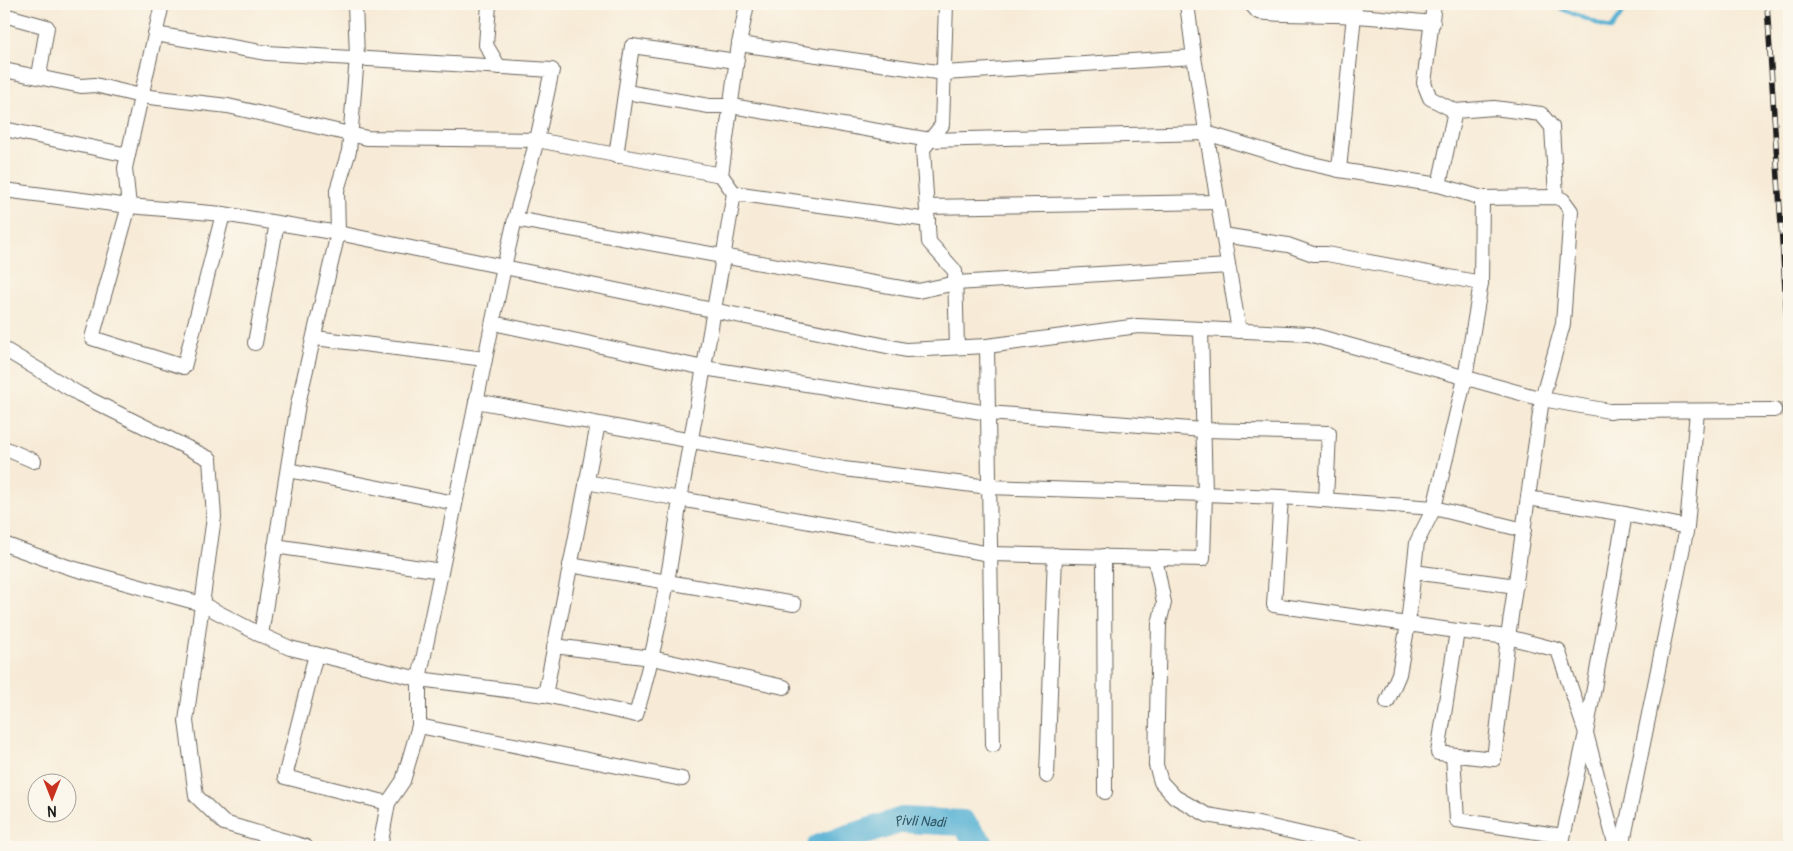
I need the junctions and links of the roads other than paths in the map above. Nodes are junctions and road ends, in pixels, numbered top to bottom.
1 (162, 4) edge
2 (354, 4) edge
3 (489, 4) edge
4 (747, 4) edge
5 (946, 4) edge
6 (1187, 4) edge
7 (1250, 4) edge
8 (1434, 4) edge
9 (1298, 8) edge
10 (1354, 10) edge
11 (4, 15) edge
12 (1433, 23) junction
13 (155, 34) junction
14 (739, 44) junction
15 (357, 56) junction
16 (1194, 57) junction
17 (736, 61) junction
18 (499, 67) junction
19 (4, 70) edge
20 (944, 72) junction
21 (39, 76) junction
22 (626, 92) junction
23 (141, 96) junction
24 (732, 106) junction
25 (1455, 111) junction
26 (4, 129) edge
27 (1206, 133) junction
28 (349, 134) junction
29 (537, 140) junction
30 (930, 140) junction
31 (128, 155) junction
32 (616, 156) junction
33 (1338, 170) junction
34 (721, 175) junction
35 (1439, 185) junction
36 (4, 190) edge
37 (734, 193) junction
38 (1556, 197) junction
39 (1482, 198) junction
40 (1218, 202) junction
41 (129, 206) junction
42 (927, 213) junction
43 (223, 214) junction
44 (515, 219) junction
45 (277, 223) junction
46 (338, 233) junction
47 (1223, 235) junction
48 (723, 258) junction
49 (1228, 266) junction
50 (504, 267) junction
51 (956, 284) junction
52 (1481, 284) junction
53 (714, 311) junction
54 (493, 323) junction
55 (1201, 329) junction
56 (1239, 331) junction
57 (315, 338) junction
58 (255, 343) dead end
59 (987, 346) junction
60 (957, 347) junction
61 (4, 349) edge
62 (485, 359) junction
63 (704, 368) junction
64 (1465, 378) junction
65 (1542, 399) junction
66 (476, 401) junction
67 (1774, 410) tunnel mouth
68 (1697, 411) junction
69 (988, 413) junction
70 (598, 424) junction
71 (1203, 430) junction
72 (691, 441) junction
73 (4, 448) edge
74 (34, 461) dead end
75 (288, 470) junction
76 (586, 482) junction
77 (989, 487) junction
78 (1205, 494) junction
79 (1281, 497) junction
80 (1528, 498) junction
81 (680, 499) junction
82 (1326, 500) junction
83 (455, 503) junction
84 (1434, 508) junction
85 (1625, 514) junction
86 (1688, 527) junction
87 (1524, 530) junction
88 (4, 544) edge
89 (275, 546) junction
90 (990, 554) junction
91 (1055, 555) junction
92 (1104, 556) junction
93 (1155, 558) junction
94 (570, 565) junction
95 (441, 571) junction
96 (1414, 572) junction
97 (668, 582) junction
98 (1516, 586) junction
99 (202, 604) junction
100 (794, 604) dead end
101 (1408, 624) junction
102 (1457, 630) junction
103 (261, 635) junction
104 (1508, 637) junction
105 (554, 646) junction
106 (316, 654) junction
107 (652, 658) junction
108 (419, 679) junction
109 (784, 687) dead end
110 (545, 695) junction
111 (1387, 702) dead end
112 (419, 726) junction
113 (1586, 733) junction
114 (993, 745) dead end
115 (1453, 755) junction
116 (1048, 776) dead end
117 (682, 779) dead end
118 (1105, 792) dead end
119 (388, 803) junction
120 (1562, 842) edge
121 (306, 847) edge
122 (380, 847) edge
123 (1359, 847) edge
124 (1616, 847) edge
125 (1622, 847) edge

1 - 13 street
2 - 15 street
3 - 18 street
4 - 14 street
5 - 20 street
6 - 16 street
7 - 9 street
8 - 12 street
9 - 10 street
10 - 12 street
10 - 33 street
11 - 21 street
12 - 25 street
13 - 15 street
13 - 23 street
14 - 17 street
14 - 20 street
15 - 18 street
15 - 28 street
16 - 20 street
16 - 27 street
17 - 22 street
17 - 24 street
18 - 29 street
19 - 21 street
20 - 30 street
21 - 23 street
22 - 24 street
22 - 32 street
23 - 28 street
23 - 31 street
24 - 30 street
24 - 34 street
25 - 35 street
25 - 38 street
26 - 31 street
27 - 30 street
27 - 33 street
27 - 40 street
28 - 29 street
28 - 46 street
29 - 32 street
29 - 44 street
30 - 42 street
31 - 41 street
32 - 34 street
33 - 35 street
34 - 37 street
35 - 39 street
36 - 41 street
37 - 42 street
37 - 48 street
38 - 39 street
38 - 65 street
39 - 52 street
40 - 42 street
40 - 47 street
41 - 43 street
41 - 43 street
42 - 51 street
43 - 45 street
44 - 48 street
44 - 50 street
45 - 46 street
45 - 58 street
46 - 50 street
46 - 57 street
47 - 49 street
47 - 52 street
48 - 51 street
48 - 53 street
49 - 51 street
49 - 56 street
50 - 53 street
50 - 54 street
51 - 60 street
52 - 64 street
53 - 60 street
53 - 63 street
54 - 62 street
54 - 63 street
55 - 56 street
55 - 59 street
55 - 71 street
56 - 64 street
57 - 62 street
57 - 75 street
59 - 60 street
59 - 69 street
61 - 99 street
62 - 66 street
63 - 69 street
63 - 72 street
64 - 65 street
64 - 84 street
65 - 68 street
65 - 80 street
66 - 70 street
66 - 83 street
67 - 68 street
68 - 86 street
69 - 71 street
69 - 77 street
70 - 72 street
70 - 76 street
71 - 78 street
71 - 82 street
72 - 77 street
72 - 81 street
73 - 74 street
75 - 83 street
75 - 89 street
76 - 81 street
76 - 94 street
77 - 78 street
77 - 90 street
78 - 79 street
78 - 93 street
79 - 82 street
79 - 101 street
80 - 85 street
80 - 87 street
81 - 90 street
81 - 97 street
82 - 84 street
83 - 95 street
84 - 87 street
84 - 96 street
85 - 86 street
85 - 113 street
86 - 125 street
87 - 98 street
88 - 99 street
89 - 95 street
89 - 103 street
90 - 91 street
90 - 114 street
91 - 92 street
91 - 116 street
92 - 93 street
92 - 118 street
93 - 123 street
94 - 97 street
94 - 105 street
95 - 108 street
96 - 98 street
96 - 101 street
97 - 100 street
97 - 107 street
98 - 104 street
99 - 103 street
99 - 121 street
101 - 102 street
101 - 111 street
102 - 104 street
102 - 115 street
103 - 106 street
104 - 113 street
104 - 115 street
105 - 107 street
105 - 110 street
106 - 108 street
106 - 119 street
107 - 109 street
107 - 110 street
108 - 110 street
108 - 112 street
112 - 117 street
112 - 119 street
113 - 120 street
113 - 124 street
115 - 120 street
119 - 122 street

